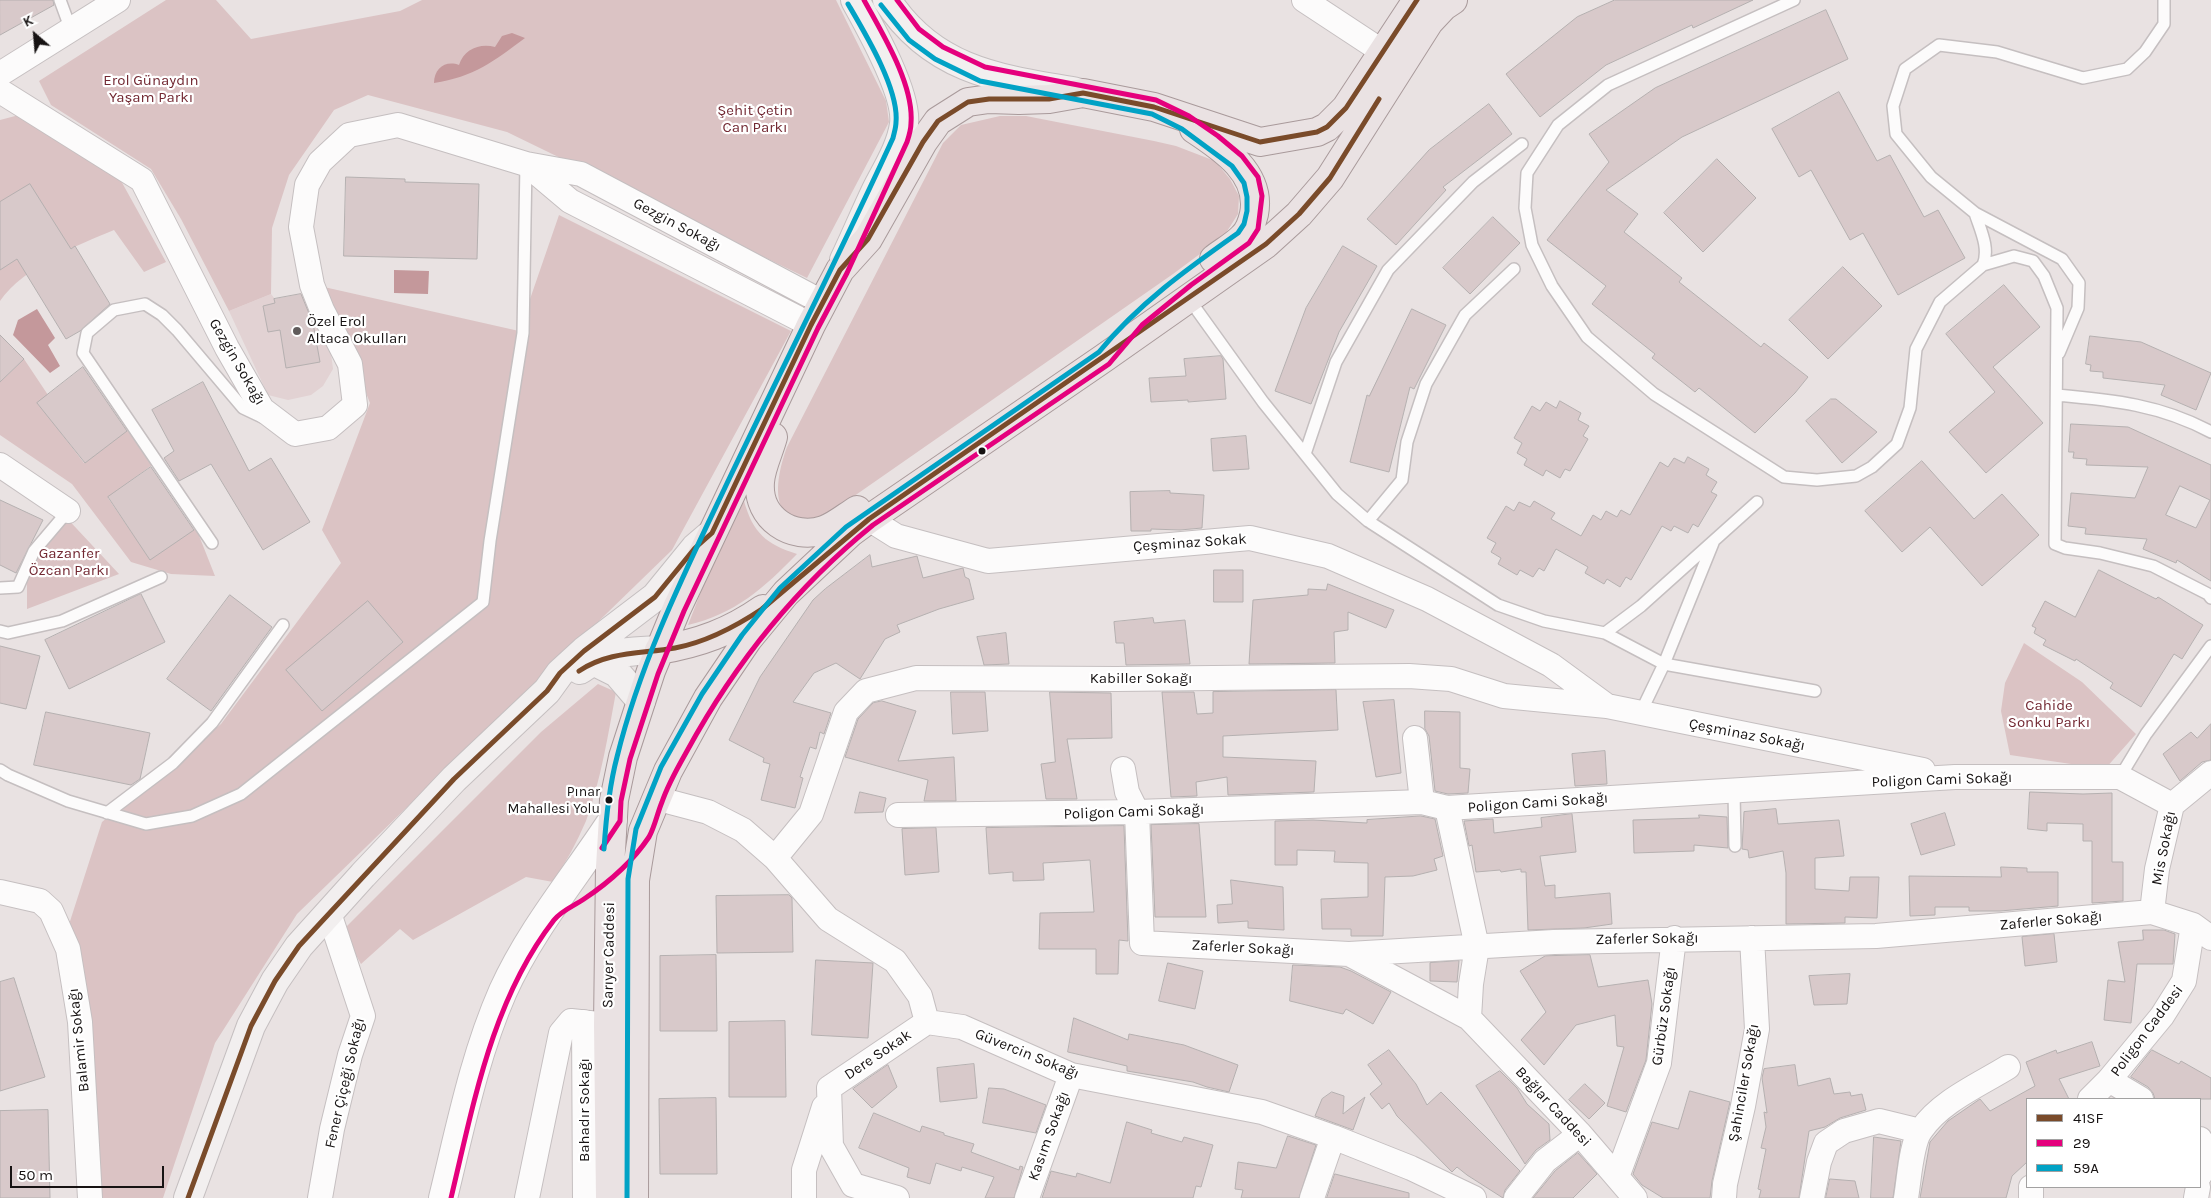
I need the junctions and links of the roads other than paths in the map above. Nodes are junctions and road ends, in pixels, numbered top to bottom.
1 (60, 0) edge
2 (118, 0) edge
3 (855, 0) edge
4 (887, 0) edge
5 (1304, 0) edge
6 (1417, 0) edge
7 (1453, 0) edge
8 (1794, 0) edge
9 (2164, 0) edge
10 (71, 30) junction
11 (1383, 52) junction
12 (0, 74) edge
13 (0, 90) edge
14 (1083, 93) junction
15 (1154, 107) junction
16 (1522, 144) dead end
17 (526, 164) junction
18 (1974, 213) junction
19 (1983, 265) junction
20 (1514, 269) dead end
21 (840, 270) junction
22 (1190, 300) junction
23 (817, 314) junction
24 (2057, 357) junction
25 (1104, 358) junction
26 (2057, 395) junction
27 (777, 396) junction
28 (2211, 432) edge
29 (295, 434) junction
30 (1305, 454) junction
31 (0, 465) edge
32 (922, 481) junction
33 (1757, 502) dead end
34 (68, 511) joint
35 (869, 518) junction
36 (1368, 521) junction
37 (712, 533) junction
38 (1714, 540) junction
39 (212, 543) dead end
40 (161, 577) dead end
41 (0, 588) edge
42 (786, 593) junction
43 (2211, 598) edge
44 (283, 625) dead end
45 (0, 632) edge
46 (1605, 633) junction
47 (2211, 646) edge
48 (659, 650) junction
49 (593, 661) junction
50 (1664, 664) junction
51 (1552, 665) joint
52 (547, 691) junction
53 (1815, 691) dead end
54 (641, 702) junction
55 (1607, 706) junction
56 (1640, 714) junction
57 (1415, 738) dead end
58 (1123, 769) dead end
59 (0, 770) edge
60 (2211, 773) edge
61 (1954, 777) junction
62 (2120, 777) junction
63 (1734, 791) junction
64 (655, 798) junction
65 (1422, 802) junction
66 (2172, 805) junction
67 (1447, 808) junction
68 (1137, 812) junction
69 (107, 813) junction
70 (898, 815) dead end
71 (613, 819) junction
72 (643, 831) junction
73 (1736, 846) dead end
74 (776, 858) junction
75 (610, 867) junction
76 (0, 892) edge
77 (551, 911) junction
78 (2152, 912) junction
79 (329, 913) junction
80 (2202, 932) edge
81 (1674, 938) junction
82 (1752, 938) junction
83 (1477, 947) junction
84 (1349, 954) junction
85 (1469, 1018) junction
86 (927, 1022) junction
87 (596, 1024) junction
88 (2008, 1067) dead end
89 (1071, 1075) junction
90 (2109, 1080) junction
91 (829, 1088) junction
92 (2091, 1098) edge
93 (2139, 1098) edge
94 (1920, 1131) junction
95 (1580, 1134) junction
96 (1333, 1136) junction
97 (2201, 1144) edge
98 (2201, 1168) edge
99 (1617, 1177) junction
100 (90, 1198) edge
101 (188, 1198) edge
102 (320, 1198) edge
103 (442, 1198) edge
104 (527, 1198) edge
105 (585, 1198) edge
106 (610, 1198) edge
107 (634, 1198) edge
108 (804, 1198) edge
109 (897, 1198) edge
110 (1027, 1198) edge
111 (1312, 1198) edge
112 (1474, 1198) edge
113 (1516, 1198) edge
114 (1635, 1198) edge
115 (1724, 1198) edge
116 (1812, 1198) edge
117 (1906, 1198) edge

1 - 10 lane
2 - 10 street
3 - 21 main road
4 - 14 main road
5 - 11 street
6 - 11 main road, Sarıyer Caddesi
7 - 22 main road, Sarıyer Caddesi
8 - 19 lane
9 - 18 lane
10 - 12 street
11 - 15 main road, Sarıyer Caddesi
13 - 29 street, Gezgin Sokağı
14 - 15 main road, Sarıyer Caddesi
14 - 21 main road, Sarıyer Caddesi
15 - 25 main road
16 - 30 lane
17 - 23 street, Gezgin Sokağı
17 - 29 street, Gezgin Sokağı
17 - 69 lane
18 - 19 lane
18 - 24 lane
19 - 24 lane
20 - 36 lane
21 - 23 main road, Sarıyer Caddesi
22 - 25 main road, Sarıyer Caddesi
22 - 30 lane
23 - 27 main road, Sarıyer Caddesi
24 - 26 lane
25 - 32 main road, Sarıyer Caddesi
26 - 28 lane
26 - 43 lane
27 - 32 main road
27 - 37 main road, Sarıyer Caddesi
29 - 39 lane
30 - 36 lane
31 - 34 street
32 - 35 main road, Sarıyer Caddesi
33 - 38 lane
34 - 41 lane
35 - 42 main road, Sarıyer Caddesi
35 - 51 street, Çeşminaz Sokak
36 - 46 lane
37 - 48 main road, Sarıyer Caddesi
37 - 52 main road
38 - 46 lane
38 - 50 lane
40 - 45 lane
42 - 48 main road
42 - 64 main road, Sarıyer Caddesi
44 - 69 lane
46 - 50 lane
47 - 62 lane
48 - 49 main road
48 - 54 main road, Sarıyer Caddesi
49 - 52 main road
49 - 54 main road
50 - 53 lane
50 - 56 lane
51 - 55 street, Çeşminaz Sokağı
52 - 79 main road
54 - 71 main road, Sarıyer Caddesi
55 - 56 street, Çeşminaz Sokağı
55 - 74 street, Kabiller Sokağı
56 - 61 street, Çeşminaz Sokağı
57 - 65 street
58 - 68 street
59 - 69 lane
60 - 66 street, Mis Sokağı
61 - 62 street, Poligon Cami Sokağı
61 - 63 street, Poligon Cami Sokağı
62 - 66 street, Poligon Cami Sokağı
63 - 67 street, Poligon Cami Sokağı
63 - 73 lane
64 - 72 main road, Sarıyer Caddesi
64 - 74 street
65 - 67 street, Poligon Cami Sokağı
65 - 68 street, Poligon Cami Sokağı
66 - 78 street, Mis Sokağı
67 - 83 street
68 - 70 street, Poligon Cami Sokağı
68 - 84 street, Zaferler Sokağı
71 - 75 main road, Sarıyer Caddesi
71 - 77 street
72 - 75 main road
72 - 107 main road, Sarıyer Caddesi
74 - 86 street
75 - 77 street
75 - 87 main road, Sarıyer Caddesi
76 - 100 street, Balamir Sokağı
77 - 103 street
78 - 80 street
78 - 82 street, Zaferler Sokağı
79 - 101 main road
79 - 102 street, Fener Çiçeği Sokağı
80 - 90 street, Poligon Caddesi
81 - 82 street, Zaferler Sokağı
81 - 83 street, Zaferler Sokağı
81 - 99 street, Gürbüz Sokağı
82 - 115 street, Şahinciler Sokağı
83 - 84 street, Zaferler Sokağı
83 - 85 street
84 - 85 street, Bağlar Caddesi
85 - 95 street, Bağlar Caddesi
86 - 89 street, Güvercin Sokağı
86 - 91 street, Dere Sokak
87 - 104 street
87 - 105 street, Bahadır Sokağı
87 - 106 main road, Sarıyer Caddesi
88 - 94 street
89 - 96 street, Güvercin Sokağı
89 - 110 street, Kasım Sokağı
90 - 92 street, Poligon Caddesi
90 - 93 street
91 - 108 street
91 - 109 street
94 - 116 street
94 - 117 street
95 - 99 street, Bağlar Caddesi
95 - 113 street
96 - 111 street
96 - 112 street, Güvercin Sokağı
97 - 98 street
99 - 114 street, Bağlar Caddesi

